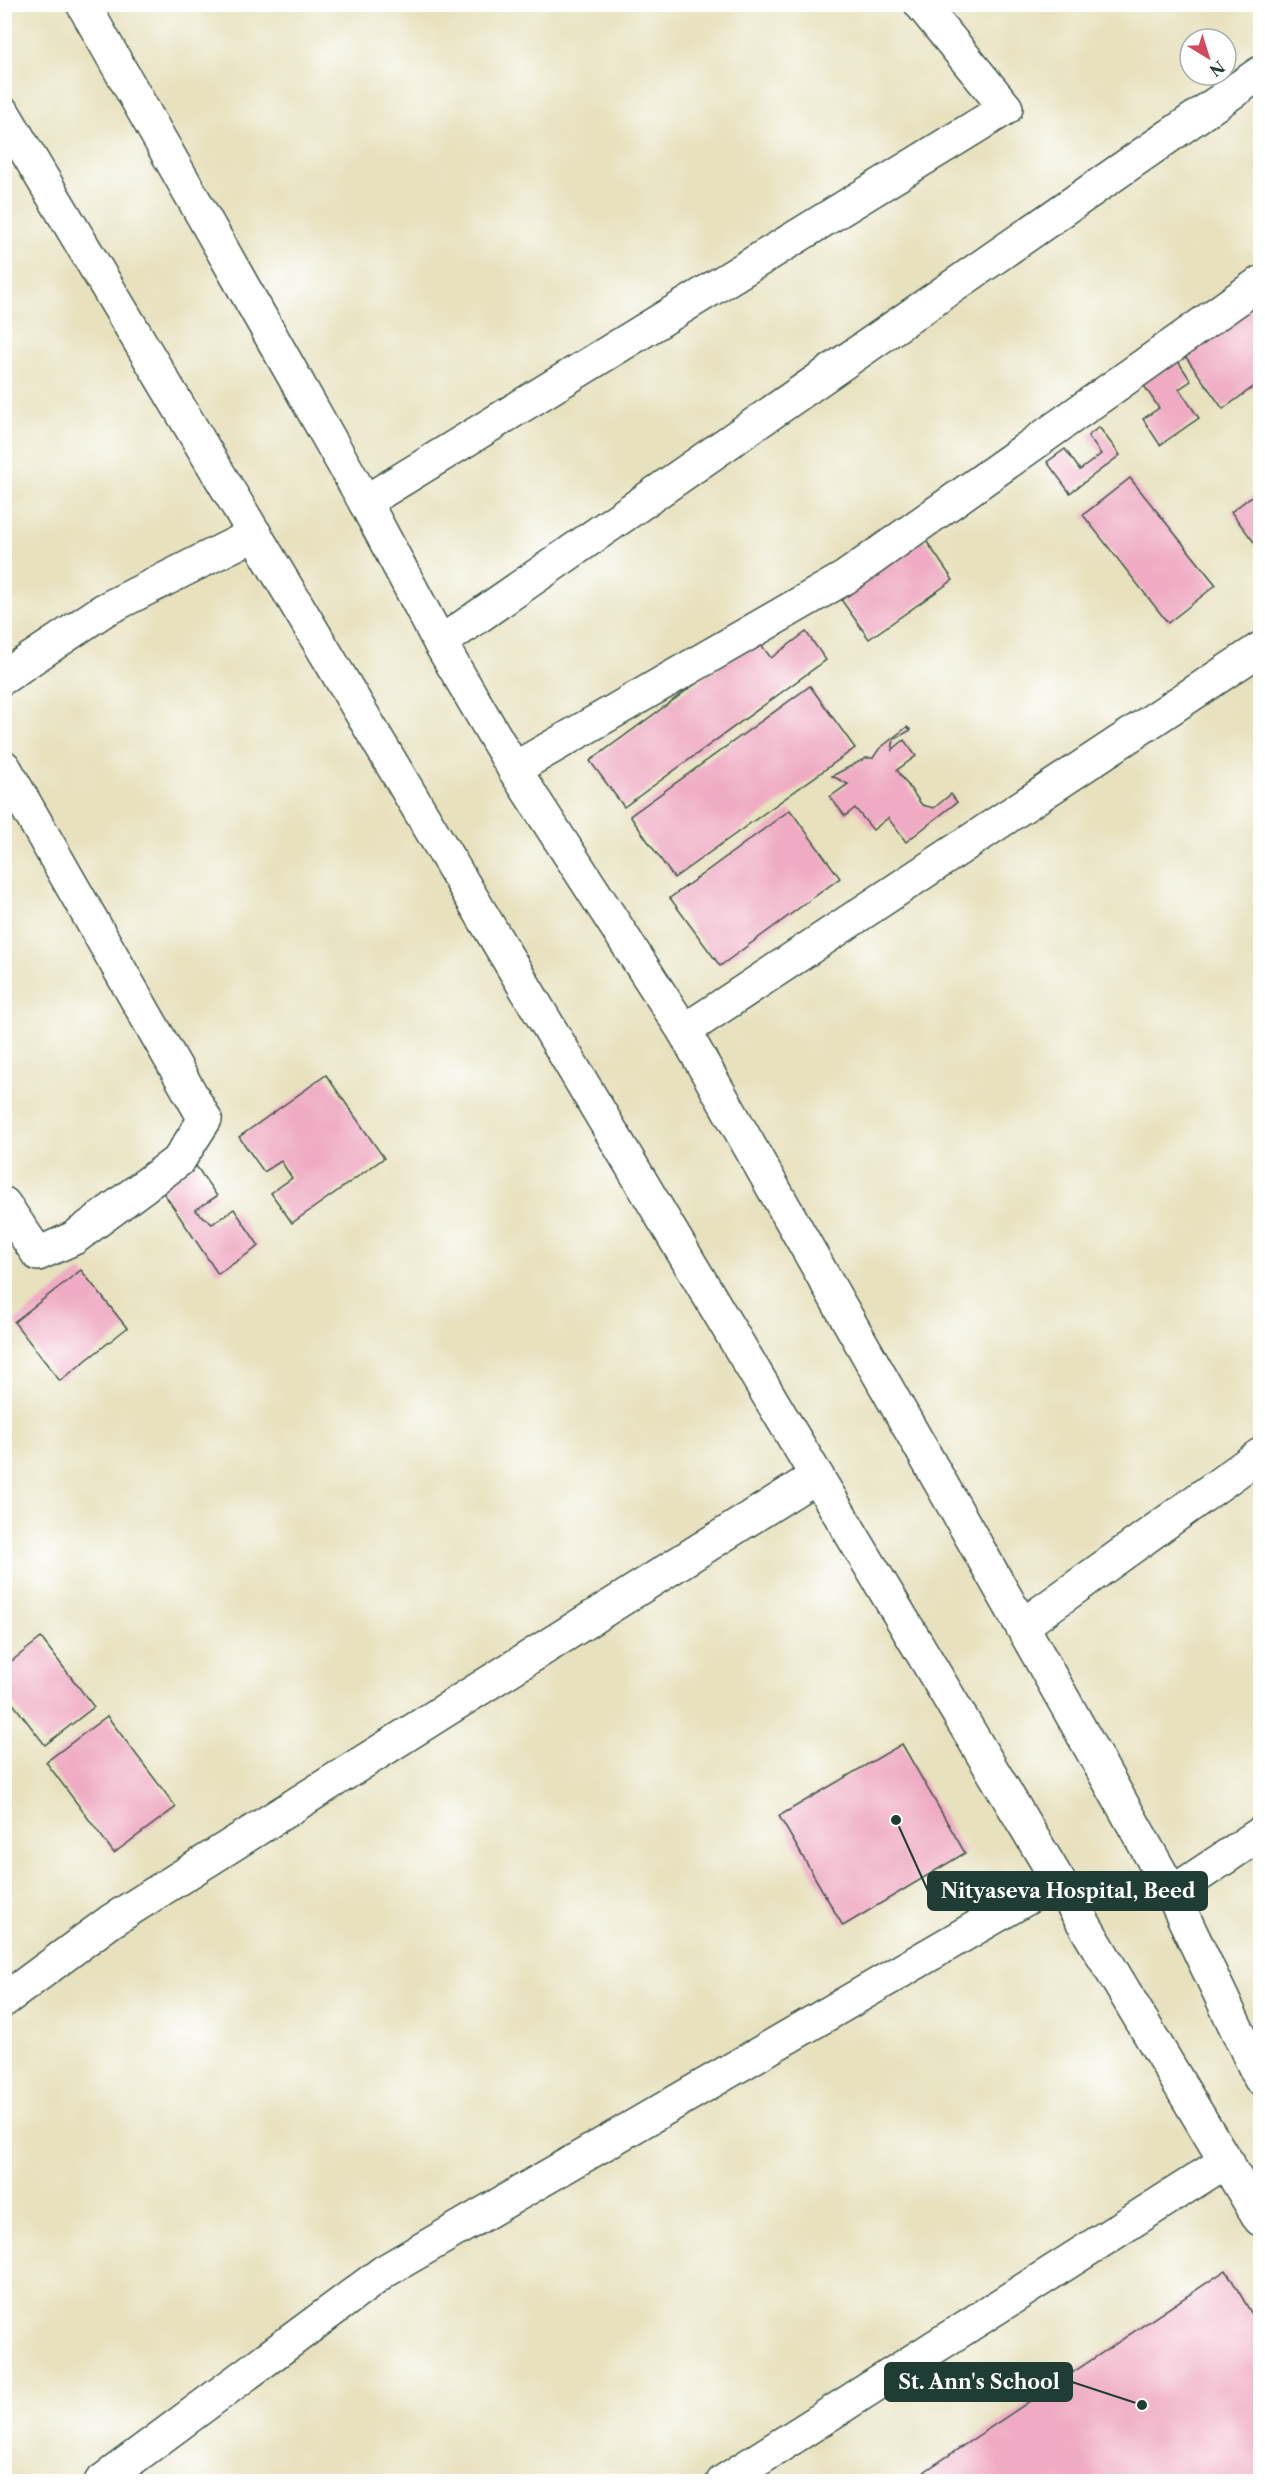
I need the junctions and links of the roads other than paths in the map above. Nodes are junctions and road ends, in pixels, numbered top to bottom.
1 (83, 4) edge
2 (921, 4) edge
3 (1260, 73) edge
4 (4, 114) edge
5 (1260, 283) edge
6 (365, 502) junction
7 (255, 534) junction
8 (440, 644) junction
9 (1260, 649) edge
10 (4, 677) edge
11 (4, 767) edge
12 (514, 769) junction
13 (684, 1031) junction
14 (4, 1204) edge
15 (1260, 1455) edge
16 (817, 1476) junction
17 (1022, 1626) junction
18 (1260, 1834) edge
19 (1058, 1880) junction
20 (1172, 1893) junction
21 (4, 2000) edge
22 (1260, 2078) edge
23 (1228, 2163) junction
24 (1260, 2219) edge
25 (101, 2481) edge
26 (723, 2481) edge

1 - 6 street
2 - 6 street
3 - 8 street
4 - 7 street
5 - 12 street
6 - 8 street
7 - 10 street
7 - 16 street
8 - 12 street
9 - 13 street
11 - 14 street
12 - 13 street
13 - 17 street
15 - 17 street
16 - 19 street
16 - 21 street
17 - 20 street
18 - 20 street
19 - 23 street
19 - 25 street
20 - 22 street
23 - 24 street
23 - 26 street

